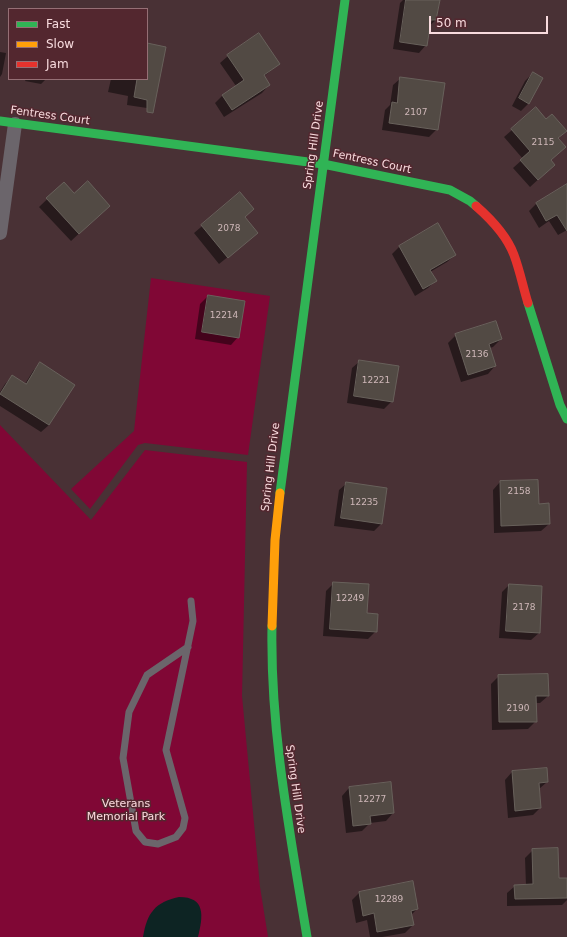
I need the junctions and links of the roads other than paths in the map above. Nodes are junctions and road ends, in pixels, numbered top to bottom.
1 (345, 0) edge
2 (0, 121) edge
3 (16, 124) junction
4 (323, 164) junction
5 (0, 232) edge
6 (567, 419) edge
7 (191, 601) dead end
8 (188, 647) junction
9 (307, 937) edge

1 - 4 main road, Spring Hill Drive
2 - 3 main road, Fentress Court
3 - 4 main road, Fentress Court
3 - 5 street
4 - 6 main road, Fentress Court
4 - 9 main road, Spring Hill Drive
7 - 8 lane
8 - 8 lane

